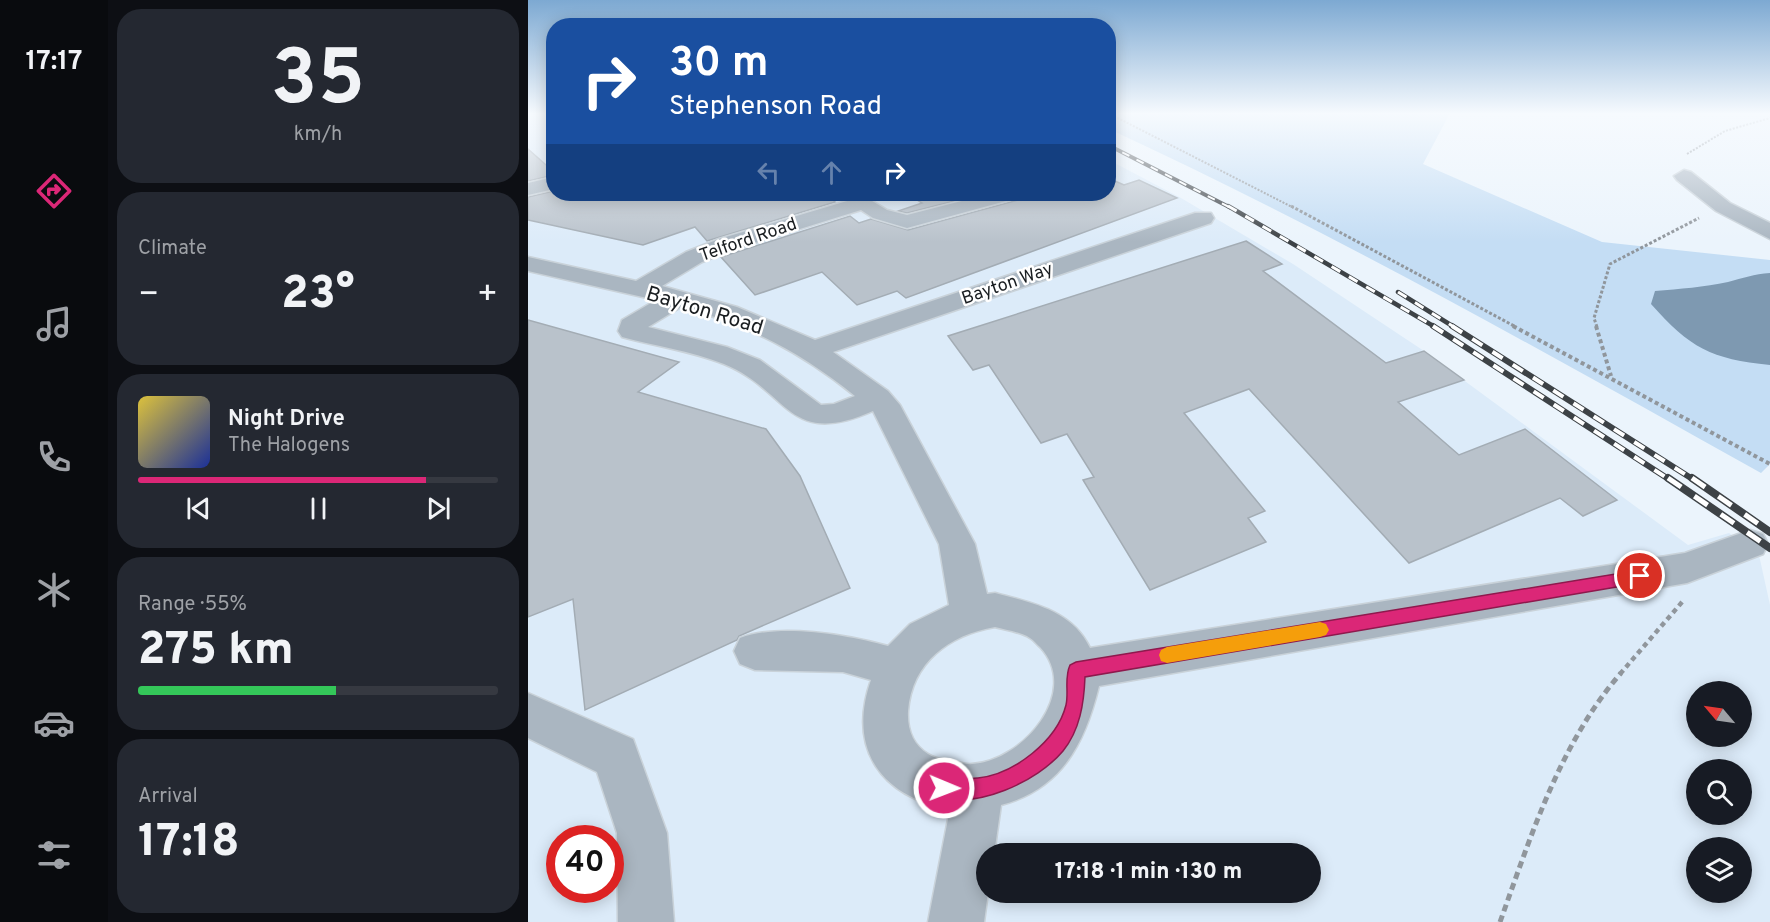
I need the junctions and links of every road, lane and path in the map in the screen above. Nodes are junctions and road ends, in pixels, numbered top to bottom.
1 (1194, 156) edge
2 (1695, 156) edge
3 (1682, 167) joint
4 (546, 185) edge
5 (528, 189) edge
6 (859, 201) edge
7 (870, 201) edge
8 (984, 201) edge
9 (1703, 216) dead end
10 (1203, 218) dead end
11 (1770, 232) edge
12 (528, 264) edge
13 (638, 290) junction
14 (677, 298) junction
15 (812, 350) junction
16 (1611, 377) junction
17 (877, 398) junction
18 (1770, 464) edge
19 (1750, 544) dead end
20 (1688, 568) junction
21 (970, 614) junction
22 (755, 651) dead end
23 (897, 668) junction
24 (1076, 670) junction
25 (528, 715) edge
26 (979, 788) junction
27 (646, 922) edge
28 (956, 922) edge
29 (1500, 922) edge

1 - 16 path
2 - 3 path
3 - 11 street
4 - 5 street
6 - 13 street, Telford Road
7 - 8 street
9 - 16 path
10 - 15 street, Bayton Way
12 - 13 street, Bayton Road
13 - 14 street, Bayton Road
14 - 15 street, Bayton Road
14 - 17 street
15 - 17 street, Bayton Road
16 - 18 path
17 - 21 street, Bayton Road
19 - 20 street
20 - 24 street
20 - 29 path
21 - 23 street
21 - 24 street
22 - 23 street
23 - 26 street
24 - 26 street
25 - 27 street
26 - 28 street

